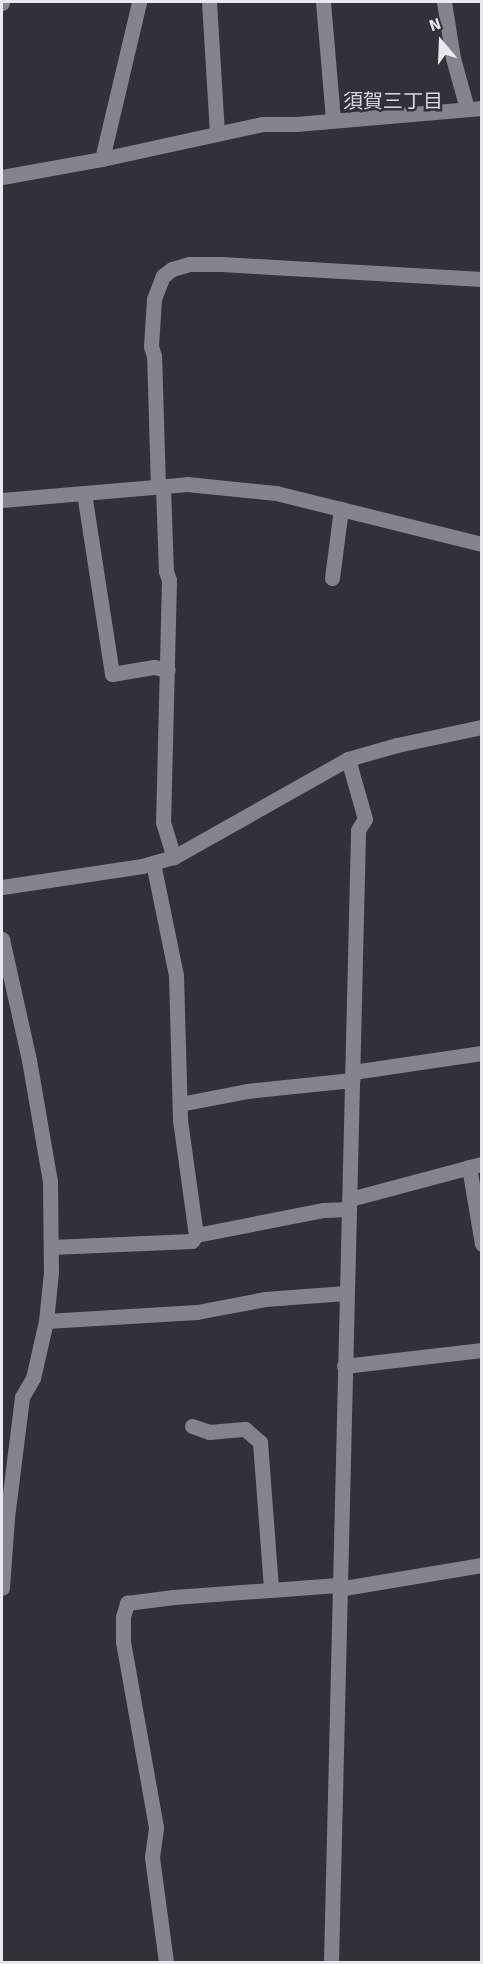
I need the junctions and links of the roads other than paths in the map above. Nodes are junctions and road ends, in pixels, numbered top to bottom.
1 (139, 2) edge
2 (208, 2) edge
3 (323, 2) edge
4 (445, 2) edge
5 (474, 108) edge
6 (333, 119) junction
7 (216, 134) junction
8 (102, 159) junction
9 (2, 177) edge
10 (482, 279) edge
11 (160, 487) junction
12 (84, 493) junction
13 (3, 495) edge
14 (341, 509) junction
15 (482, 544) edge
16 (332, 578) dead end
17 (168, 670) junction
18 (482, 727) edge
19 (348, 759) junction
20 (174, 857) junction
21 (153, 863) junction
22 (2, 887) edge
23 (2, 939) edge
24 (482, 1053) edge
25 (353, 1076) junction
26 (180, 1104) junction
27 (475, 1166) edge
28 (349, 1204) junction
29 (196, 1235) junction
30 (482, 1244) edge
31 (51, 1247) junction
32 (346, 1293) junction
33 (46, 1321) junction
34 (482, 1350) edge
35 (344, 1366) junction
36 (192, 1426) dead end
37 (482, 1565) edge
38 (338, 1587) junction
39 (2, 1588) edge
40 (271, 1589) junction
41 (165, 1962) edge
42 (331, 1962) edge

1 - 8 street
2 - 7 street
3 - 6 street
4 - 5 street
5 - 6 street
6 - 7 street
7 - 8 street
8 - 9 street
10 - 11 street
11 - 12 street
11 - 14 street
11 - 17 street
12 - 13 street
12 - 17 street
14 - 15 street
14 - 16 street
17 - 20 street
18 - 19 street
19 - 20 street
19 - 25 street
20 - 21 street
21 - 22 street
21 - 26 street
23 - 31 street
24 - 25 street
25 - 26 street
25 - 28 street
26 - 29 street
27 - 28 street
27 - 30 street
28 - 29 street
28 - 32 street
29 - 31 street
31 - 33 street
32 - 33 street
32 - 35 street
33 - 39 street
34 - 35 street
35 - 38 street
36 - 40 street
37 - 38 street
38 - 40 street
38 - 42 street
40 - 41 street

